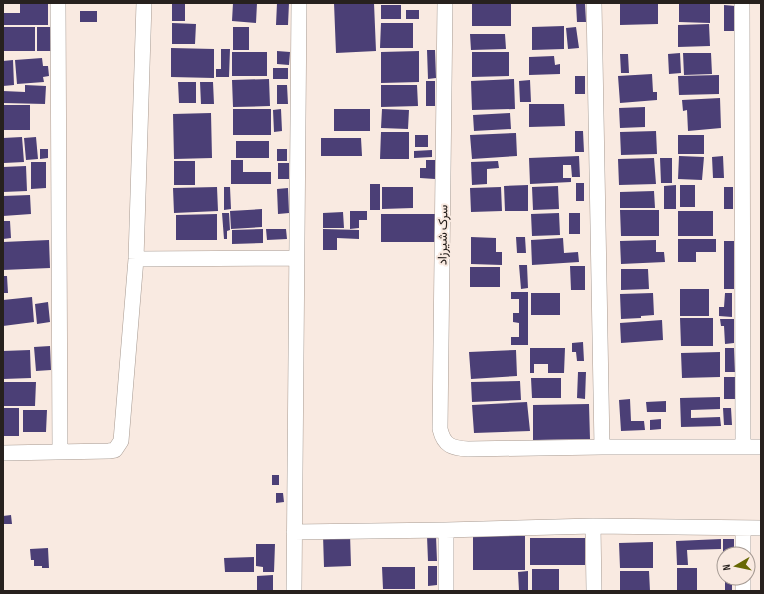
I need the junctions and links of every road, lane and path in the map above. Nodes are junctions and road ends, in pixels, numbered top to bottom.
1 (58, 3) edge
2 (144, 3) edge
3 (299, 3) edge
4 (445, 3) edge
5 (594, 3) edge
6 (742, 3) edge
7 (296, 258) junction
8 (136, 259) junction
9 (602, 447) junction
10 (743, 447) junction
11 (761, 447) edge
12 (60, 452) junction
13 (3, 453) edge
14 (593, 526) junction
15 (743, 528) junction
16 (761, 528) edge
17 (446, 530) junction
18 (294, 532) junction
19 (743, 546) edge
20 (294, 591) edge
21 (446, 591) edge
22 (594, 591) edge

1 - 12 street
2 - 8 street
3 - 7 street
4 - 9 street, سرک شیرزاد
5 - 9 street
6 - 10 street
7 - 8 street
7 - 18 street
8 - 12 street
9 - 10 street
10 - 11 street
12 - 13 street
14 - 15 street
14 - 17 street
14 - 22 street
15 - 16 street
15 - 19 street
17 - 18 street
17 - 21 street
18 - 20 street

